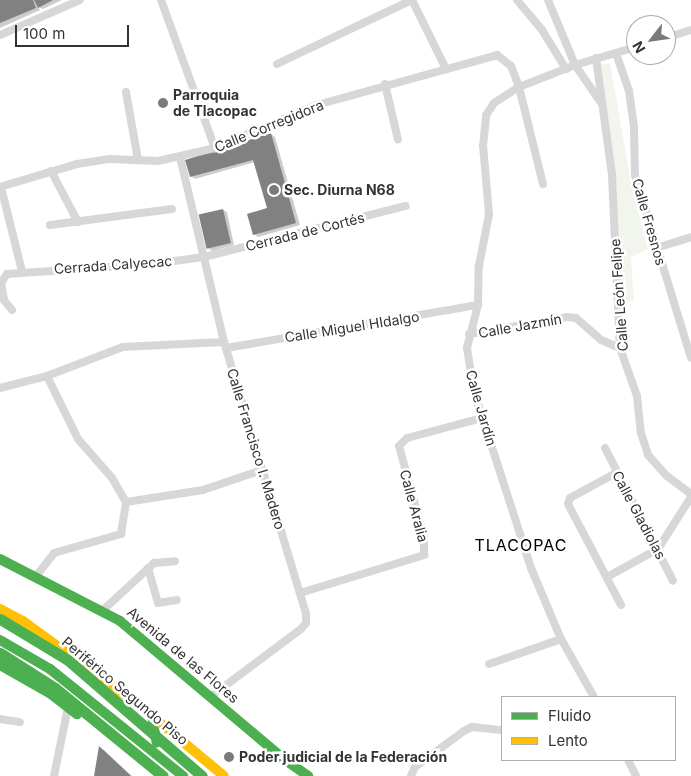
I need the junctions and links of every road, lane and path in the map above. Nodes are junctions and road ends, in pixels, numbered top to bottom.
1 (80, 0) edge
2 (161, 0) edge
3 (412, 0) edge
4 (517, 0) edge
5 (548, 0) edge
6 (690, 32) edge
7 (0, 35) edge
8 (676, 36) edge
9 (626, 50) edge
10 (616, 53) junction
11 (596, 58) junction
12 (277, 64) dead end
13 (575, 65) junction
14 (446, 69) junction
15 (566, 69) junction
16 (385, 84) junction
17 (519, 87) junction
18 (126, 92) dead end
19 (602, 104) junction
20 (398, 140) dead end
21 (214, 148) junction
22 (180, 157) junction
23 (138, 160) junction
24 (51, 171) junction
25 (543, 184) dead end
26 (1, 187) edge
27 (406, 206) dead end
28 (172, 209) dead end
29 (78, 222) junction
30 (50, 225) dead end
31 (691, 236) edge
32 (656, 248) junction
33 (204, 257) junction
34 (22, 271) junction
35 (478, 305) junction
36 (12, 310) dead end
37 (469, 334) junction
38 (225, 345) junction
39 (620, 348) junction
40 (691, 358) edge
41 (47, 376) junction
42 (0, 388) edge
43 (482, 418) junction
44 (605, 448) dead end
45 (262, 470) junction
46 (616, 473) junction
47 (691, 494) edge
48 (691, 498) edge
49 (126, 502) junction
50 (658, 549) junction
51 (0, 559) edge
52 (175, 561) dead end
53 (148, 568) junction
54 (37, 575) junction
55 (607, 577) junction
56 (674, 582) dead end
57 (300, 592) junction
58 (177, 600) dead end
59 (621, 605) dead end
60 (0, 609) edge
61 (102, 611) junction
62 (0, 619) edge
63 (0, 624) edge
64 (561, 638) junction
65 (0, 640) edge
66 (0, 653) edge
67 (489, 664) dead end
68 (0, 665) edge
69 (51, 694) junction
70 (81, 694) junction
71 (593, 696) edge
72 (210, 697) junction
73 (68, 707) junction
74 (152, 716) junction
75 (0, 719) edge
76 (20, 722) dead end
77 (501, 730) edge
78 (158, 744) junction
79 (628, 761) edge
80 (54, 776) edge
81 (152, 776) edge
82 (163, 776) edge
83 (183, 776) edge
84 (196, 776) edge
85 (202, 776) edge
86 (224, 776) edge
87 (308, 776) edge
88 (411, 776) edge
89 (636, 776) edge

1 - 7 street
2 - 21 street
3 - 12 street
3 - 14 street
4 - 15 street
5 - 13 street, Calle León Felipe
6 - 8 street
9 - 10 street, Calle Jardín
10 - 11 street, Calle Jardín
10 - 32 street, Calle Fresnos
11 - 13 street, Calle Jardín
11 - 19 street, Calle León Felipe
13 - 15 street, Calle Jardín
13 - 19 street, Calle León Felipe
14 - 16 street, Calle Corregidora
14 - 17 street, Calle Corregidora
15 - 17 street, Calle Jardín
16 - 20 street
16 - 21 street, Calle Corregidora
17 - 25 street
17 - 35 street, Calle Jardín
18 - 23 street
19 - 39 street, Calle León Felipe
21 - 22 street, Calle Corregidora
22 - 23 street, Calle Corregidora
22 - 33 street, Calle Francisco I. Madero
23 - 24 street, Calle Corregidora
24 - 26 street, Calle Corregidora
24 - 29 street
26 - 34 street
27 - 33 street, Cerrada de Cortés
28 - 29 street
29 - 30 street
31 - 32 street
32 - 40 street, Calle Fresnos
33 - 34 street, Cerrada Calyecac
33 - 38 street, Calle Francisco I. Madero
34 - 36 street, Cerrada Calyecac
35 - 37 street, Calle Jardín
35 - 38 street, Calle Miguel HIdalgo
37 - 39 street, Calle Jazmín
37 - 43 street, Calle Jardín
38 - 41 street, Calle Miguel HIdalgo
38 - 45 street, Calle Francisco I. Madero
39 - 47 street, Calle León Felipe
41 - 42 street, Calle Miguel HIdalgo
41 - 49 street
43 - 57 street, Calle Aralia
43 - 64 street, Calle Jardín
44 - 46 street, Calle Gladiolas
45 - 49 street
45 - 57 street, Calle Francisco I. Madero
46 - 50 street, Calle Gladiolas
46 - 55 street
48 - 50 street
49 - 54 street
50 - 55 street
50 - 56 street, Calle Gladiolas
51 - 54 main road, Avenida de las Flores
52 - 53 street
53 - 58 street
53 - 61 street
54 - 61 main road, Avenida de las Flores
55 - 59 street
57 - 72 street, Calle Francisco I. Madero
60 - 74 main road
61 - 72 main road, Avenida de las Flores
62 - 85 main road, Periférico Segundo Piso, bridge
63 - 78 main road
64 - 67 street
64 - 71 street, Calle Jardín
65 - 70 main road
66 - 82 main road, bridge
68 - 69 main road
69 - 70 main road
69 - 73 main road
70 - 83 main road
72 - 87 main road, Avenida de las Flores
73 - 80 street
73 - 81 main road
74 - 78 main road
74 - 86 main road
75 - 76 street
77 - 88 street
78 - 84 main road
79 - 89 street

